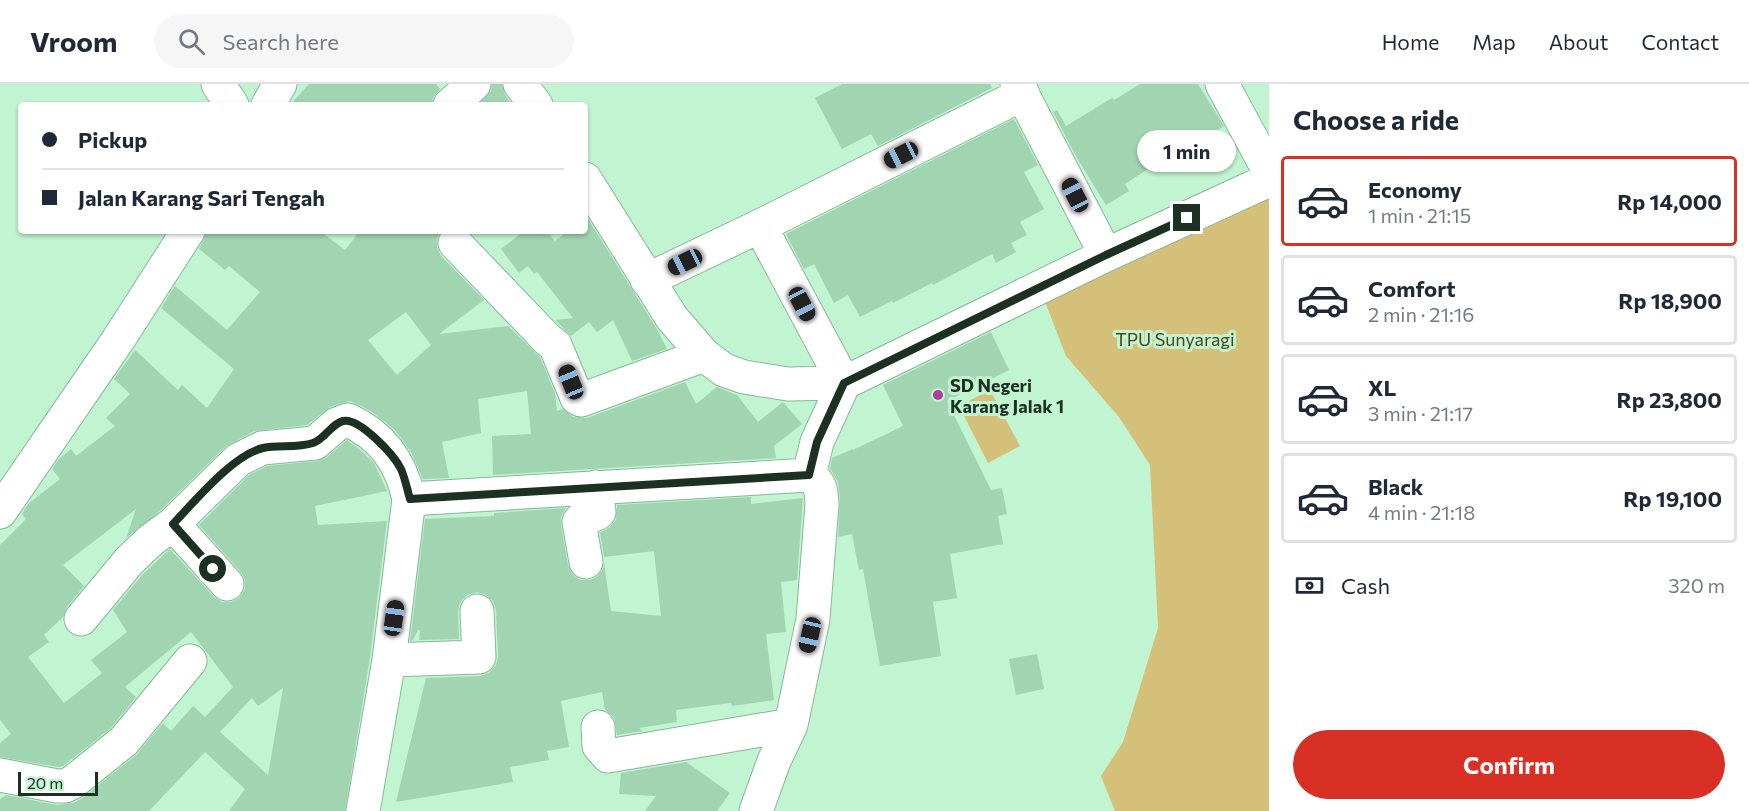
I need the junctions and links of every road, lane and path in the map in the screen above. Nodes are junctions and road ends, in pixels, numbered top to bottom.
1 (218, 84) edge
2 (280, 84) edge
3 (474, 84) edge
4 (520, 84) edge
5 (1222, 84) edge
6 (1020, 89) edge
7 (230, 102) edge
8 (270, 102) edge
9 (453, 102) edge
10 (534, 102) edge
11 (1269, 171) edge
12 (1269, 180) edge
13 (588, 184) edge
14 (760, 226) junction
15 (186, 234) edge
16 (455, 243) dead end
17 (1106, 255) junction
18 (647, 280) junction
19 (704, 356) junction
20 (844, 383) junction
21 (809, 475) junction
22 (596, 487) junction
23 (410, 499) junction
24 (0, 512) edge
25 (173, 524) junction
26 (586, 562) dead end
27 (227, 584) dead end
28 (477, 611) dead end
29 (81, 619) dead end
30 (388, 660) junction
31 (190, 661) dead end
32 (791, 725) junction
33 (598, 727) dead end
34 (0, 775) edge
35 (363, 811) edge
36 (756, 811) edge

1 - 7 street
2 - 8 street
3 - 9 street
4 - 10 street
5 - 11 street
6 - 14 street
6 - 17 street
12 - 17 street
13 - 18 street
14 - 18 street
14 - 20 street
15 - 24 street
16 - 19 street
17 - 20 street
18 - 19 street
19 - 20 street
20 - 21 street
21 - 22 street
21 - 32 street
22 - 23 street
22 - 26 street
23 - 25 street
23 - 30 street
25 - 27 street
25 - 29 street
28 - 30 street
30 - 35 street
31 - 34 street
32 - 33 street
32 - 36 street

